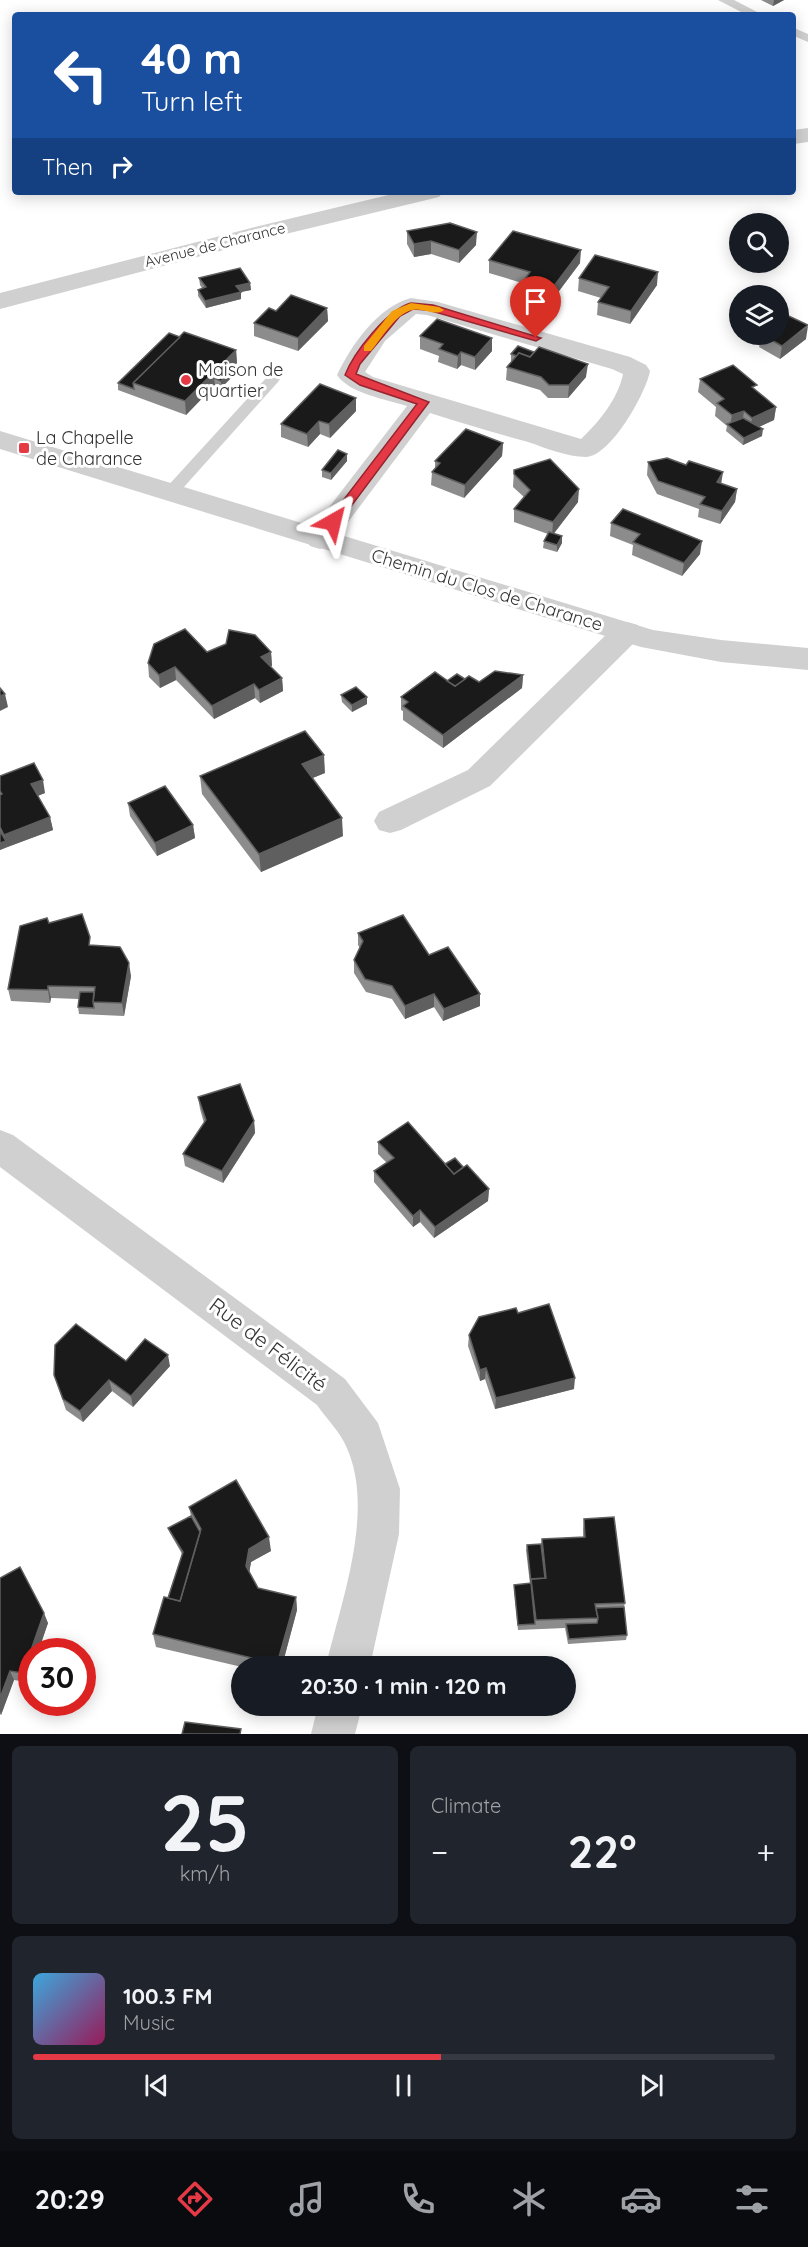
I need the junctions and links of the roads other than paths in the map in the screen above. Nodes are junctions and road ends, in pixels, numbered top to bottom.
1 (724, 0) edge
2 (750, 12) edge
3 (418, 195) edge
4 (0, 301) edge
5 (273, 379) dead end
6 (424, 402) junction
7 (0, 440) edge
8 (170, 493) junction
9 (320, 539) junction
10 (627, 632) junction
11 (808, 659) edge
12 (390, 821) dead end
13 (0, 1146) edge
14 (350, 1656) edge
15 (338, 1716) edge
16 (333, 1734) edge

1 - 2 lane
3 - 4 street, Avenue de Charance
5 - 8 lane
6 - 6 street
6 - 9 street
7 - 8 street, Chemin du Clos de Charance
8 - 9 street, Chemin du Clos de Charance
9 - 10 street, Chemin du Clos de Charance
10 - 11 street, Chemin du Clos de Charance
10 - 12 street
13 - 14 street, Rue de Félicité
15 - 16 street

